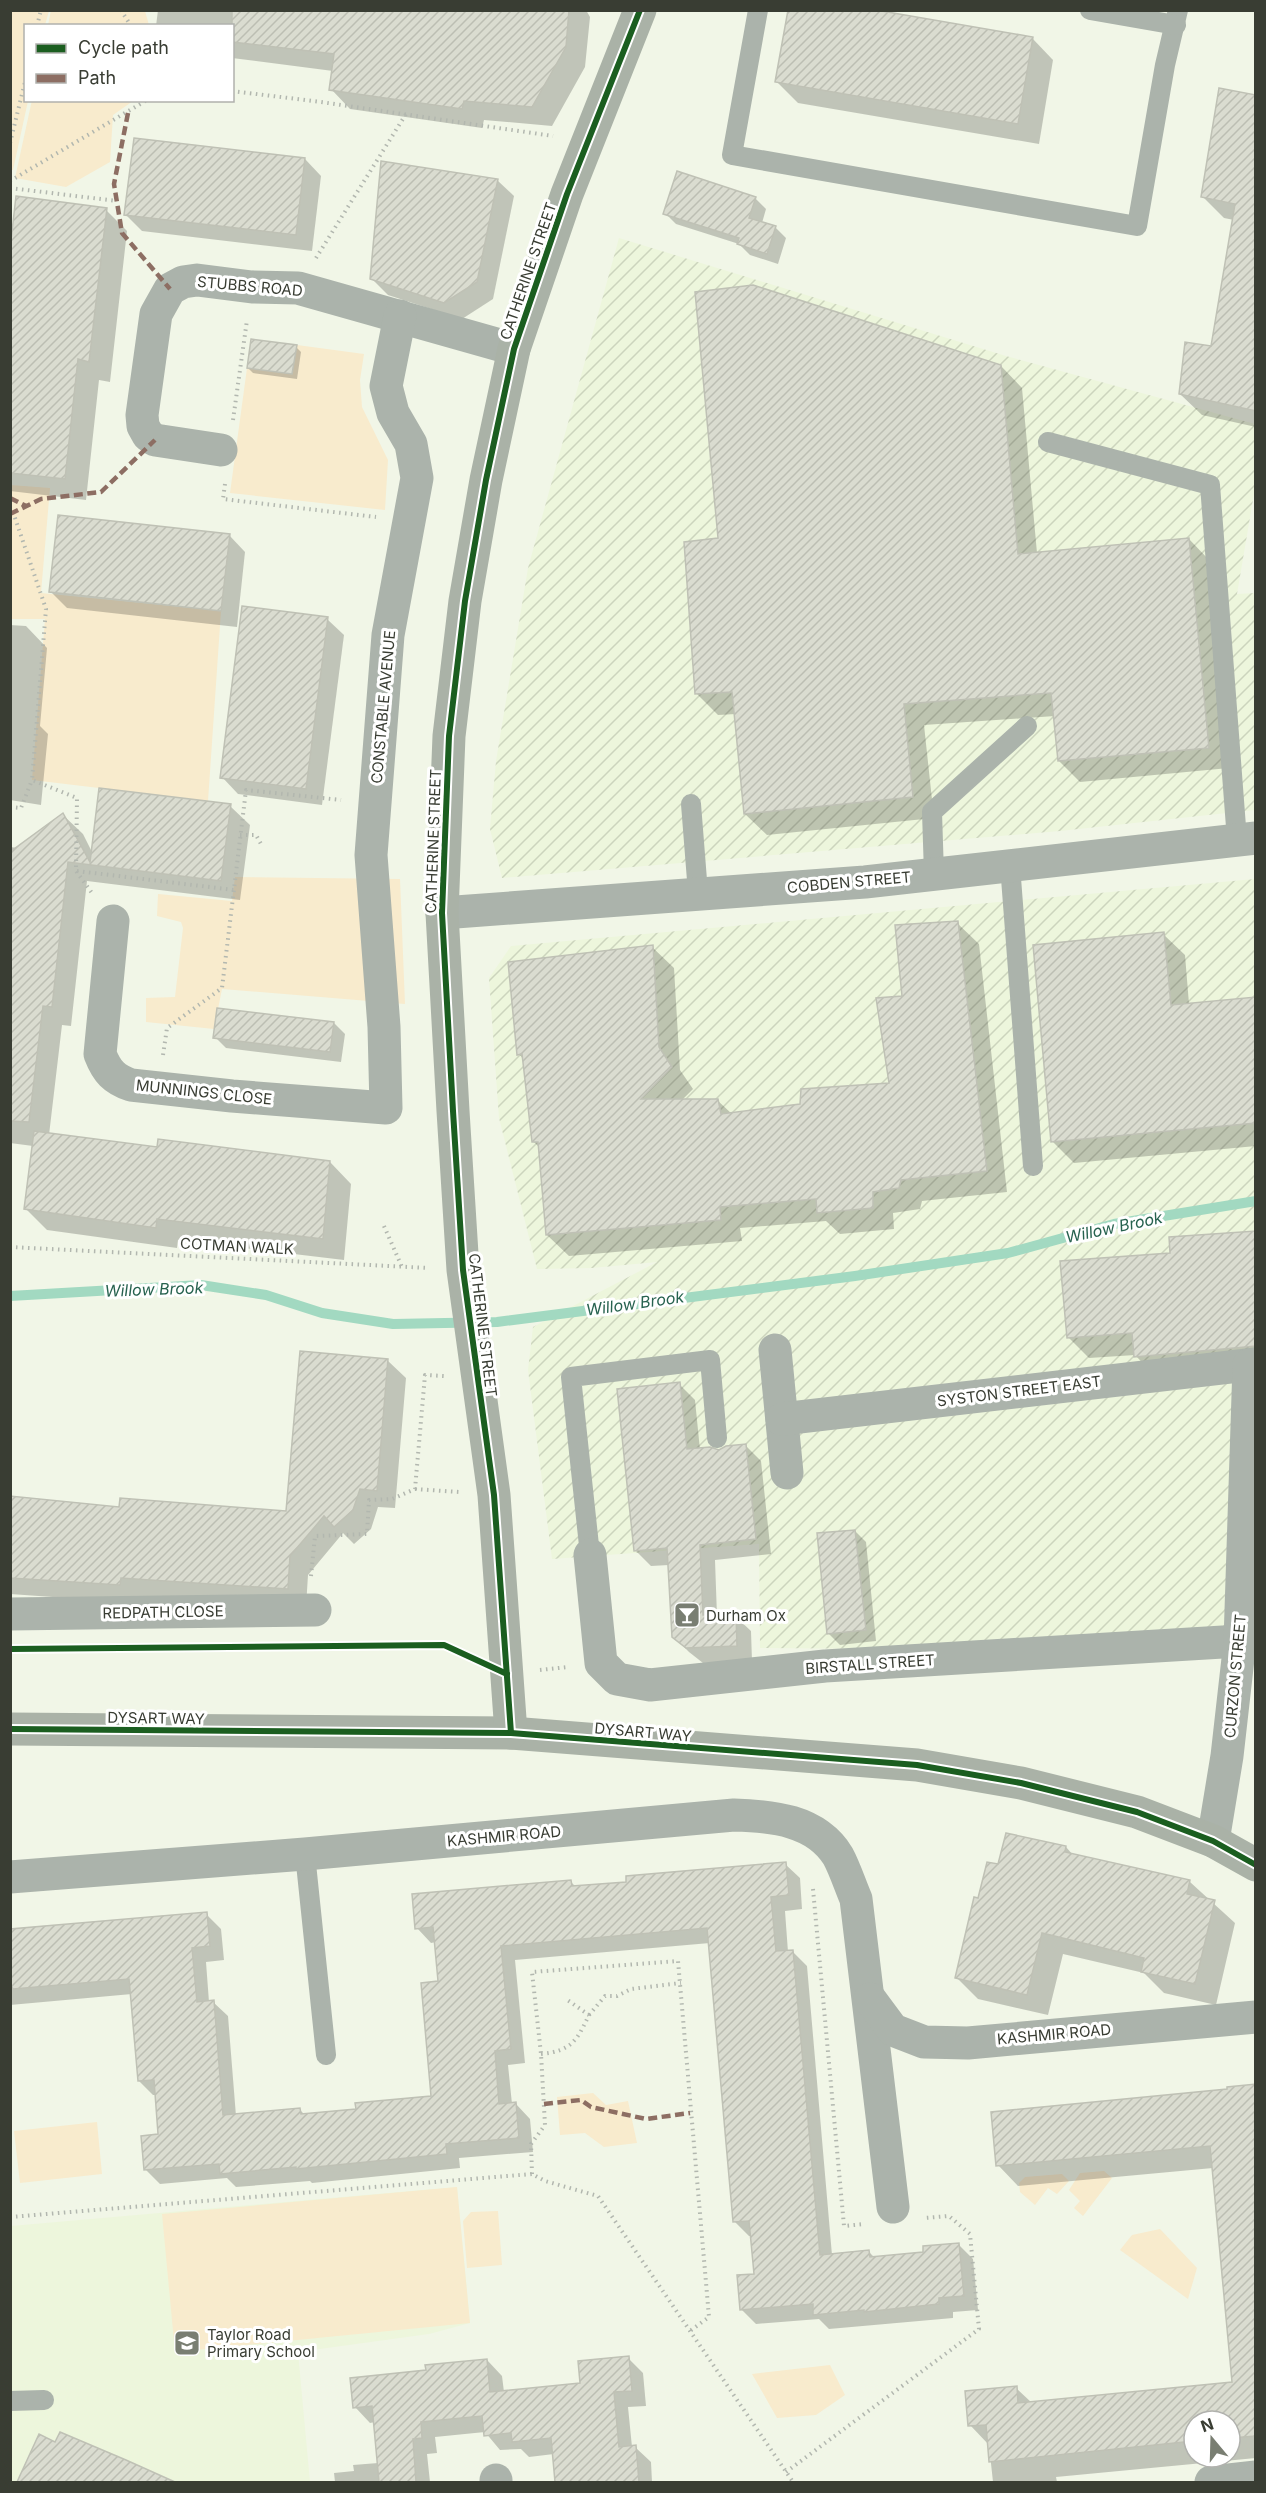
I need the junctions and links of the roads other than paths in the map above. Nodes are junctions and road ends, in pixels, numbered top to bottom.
1 (640, 10) edge
2 (758, 10) edge
3 (1090, 10) edge
4 (1177, 17) edge
5 (400, 316) junction
6 (514, 349) junction
7 (1048, 442) dead end
8 (226, 453) road end
9 (1027, 726) dead end
10 (691, 804) dead end
11 (1246, 839) edge
12 (1010, 866) junction
13 (934, 874) junction
14 (698, 893) junction
15 (442, 913) junction
16 (113, 921) road end
17 (386, 1108) joint
18 (1034, 1166) dead end
19 (775, 1350) dead end
20 (1252, 1364) edge
21 (782, 1419) junction
22 (717, 1438) dead end
23 (788, 1473) dead end
24 (590, 1556) joint
25 (311, 1610) road end
26 (10, 1614) edge
27 (1248, 1640) edge
28 (10, 1729) edge
29 (511, 1733) junction
30 (1213, 1841) junction
31 (304, 1854) junction
32 (1256, 1865) edge
33 (10, 1877) edge
34 (870, 2000) junction
35 (1256, 2017) edge
36 (326, 2055) dead end
37 (894, 2214) road end
38 (44, 2400) dead end
39 (10, 2401) edge
40 (1256, 2477) edge
41 (1211, 2482) edge

1 - 6 street, CATHERINE STREET
2 - 4 lane
3 - 4 lane
5 - 6 street, STUBBS ROAD
5 - 8 street, STUBBS ROAD
5 - 17 street, CONSTABLE AVENUE
6 - 15 street, CATHERINE STREET
7 - 11 lane
9 - 13 lane
10 - 14 lane
11 - 12 street, COBDEN STREET
12 - 13 street, COBDEN STREET
12 - 18 lane
13 - 14 street, COBDEN STREET
14 - 15 street, COBDEN STREET
15 - 29 street, CATHERINE STREET
16 - 17 street, MUNNINGS CLOSE
19 - 21 street
20 - 21 street, SYSTON STREET EAST
20 - 27 street, CURZON STREET
21 - 23 street
22 - 24 lane
24 - 27 street, BIRSTALL STREET
25 - 26 street, REDPATH CLOSE
27 - 30 street, CURZON STREET
28 - 29 street, DYSART WAY
29 - 30 street, DYSART WAY
30 - 32 street, DYSART WAY
31 - 33 street, KASHMIR ROAD
31 - 34 street, KASHMIR ROAD
31 - 36 lane
34 - 35 street, KASHMIR ROAD
34 - 37 street, KASHMIR ROAD
38 - 39 lane
40 - 41 street

